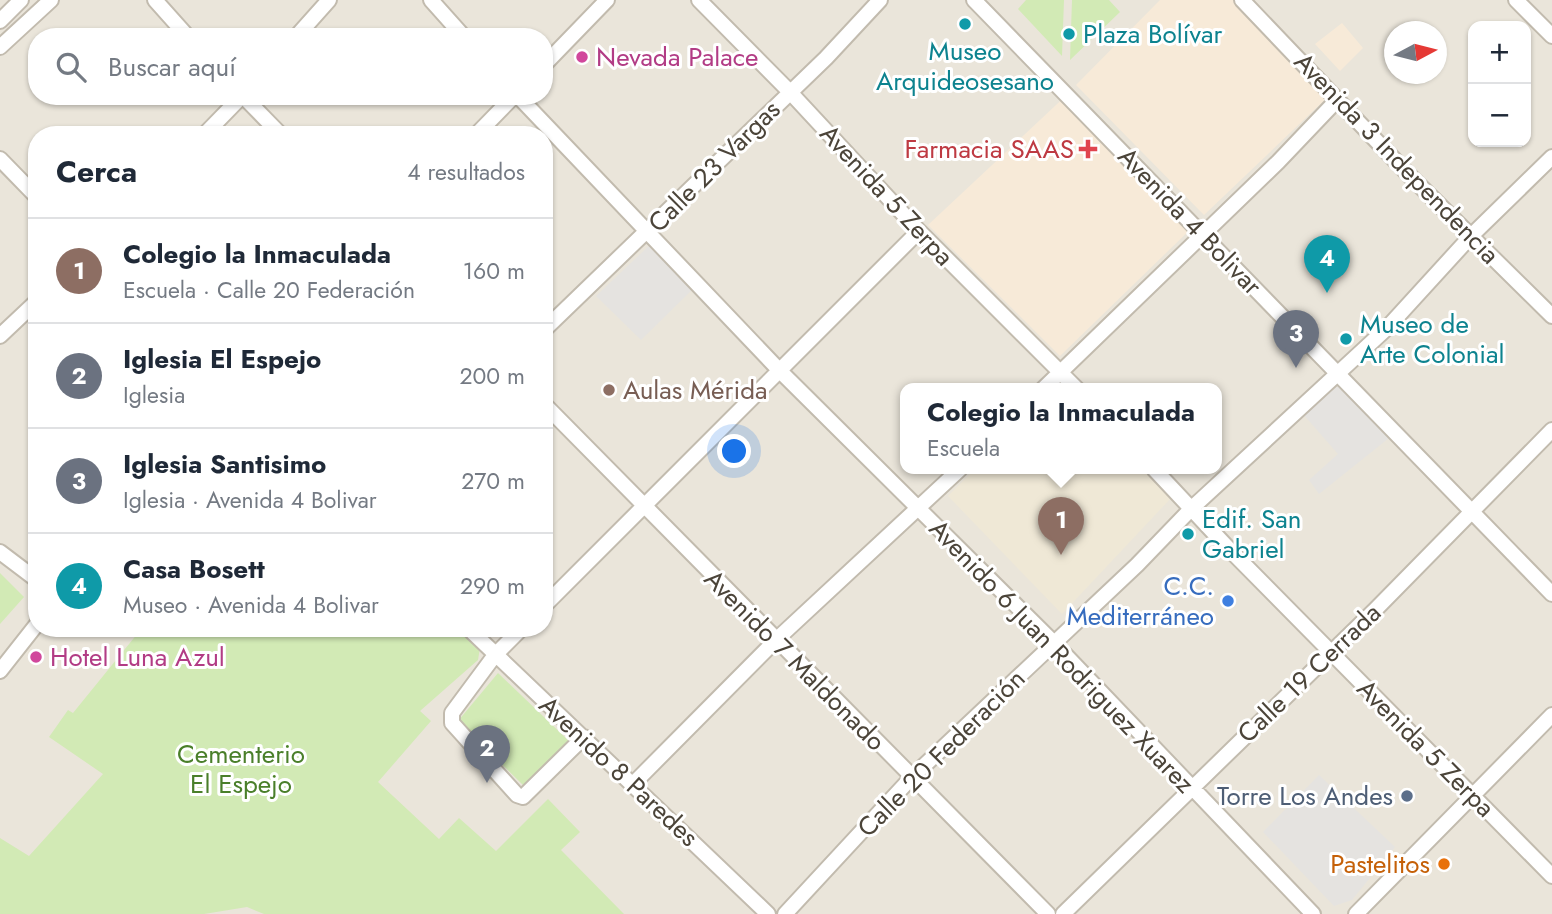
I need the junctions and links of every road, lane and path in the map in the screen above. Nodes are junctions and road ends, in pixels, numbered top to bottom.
1 (21, 0) edge
2 (51, 0) edge
3 (155, 0) edge
4 (329, 0) edge
5 (431, 0) edge
6 (607, 0) edge
7 (699, 0) edge
8 (880, 0) edge
9 (974, 0) edge
10 (1242, 0) edge
11 (1517, 0) edge
12 (0, 20) edge
13 (180, 28) edge
14 (304, 28) edge
15 (456, 28) edge
16 (1552, 36) edge
17 (0, 47) edge
18 (553, 56) edge
19 (789, 91) junction
20 (1338, 99) junction
21 (233, 105) edge
22 (251, 105) edge
23 (507, 105) edge
24 (525, 105) edge
25 (213, 126) edge
26 (272, 126) edge
27 (485, 126) edge
28 (546, 126) edge
29 (553, 134) edge
30 (1552, 157) edge
31 (1, 163) edge
32 (28, 188) edge
33 (649, 231) junction
34 (919, 231) junction
35 (1202, 233) junction
36 (1471, 236) junction
37 (28, 310) edge
38 (1552, 316) edge
39 (553, 322) edge
40 (0, 336) edge
41 (780, 371) junction
42 (1060, 372) junction
43 (1337, 375) junction
44 (1049, 383) edge
45 (1071, 383) edge
46 (553, 413) edge
47 (1552, 430) edge
48 (955, 474) edge
49 (1159, 474) edge
50 (644, 508) junction
51 (1192, 508) junction
52 (920, 509) junction
53 (1469, 511) junction
54 (0, 552) edge
55 (28, 573) edge
56 (1552, 594) edge
57 (553, 597) edge
58 (28, 635) edge
59 (477, 637) edge
60 (513, 637) edge
61 (776, 640) junction
62 (1054, 643) junction
63 (1331, 653) junction
64 (495, 655) junction
65 (0, 671) edge
66 (1552, 715) edge
67 (584, 737) junction
68 (912, 777) junction
69 (634, 783) junction
70 (1190, 789) junction
71 (1471, 794) junction
72 (1552, 876) edge
73 (768, 914) edge
74 (785, 914) edge
75 (1048, 914) edge
76 (1063, 914) edge
77 (1313, 914) edge
78 (1356, 914) edge

1 - 12 street
2 - 17 street
3 - 13 street
4 - 14 street
5 - 15 street
6 - 18 street
7 - 19 street, Avenida 5 Zerpa
8 - 19 street, Calle 23 Vargas
9 - 35 street, Avenida 4 Bolivar
10 - 20 street, Avenida 3 Independencia
11 - 16 street
19 - 33 street, Calle 23 Vargas
19 - 34 street, Avenida 5 Zerpa
20 - 35 street
20 - 36 street, Avenida 3 Independencia
21 - 25 street
22 - 26 street
23 - 27 street
24 - 28 street, Avenido 6 Juan Rodriguez Xuarez
29 - 33 street, Avenido 6 Juan Rodriguez Xuarez
30 - 36 street, Calle 20 Federación
31 - 32 street
33 - 39 street, Calle 23 Vargas
33 - 41 street, Avenido 6 Juan Rodriguez Xuarez
34 - 41 street
34 - 42 street, Avenida 5 Zerpa
35 - 42 street
35 - 43 street, Avenida 4 Bolivar
36 - 38 street, Avenida 3 Independencia
36 - 43 street, Calle 20 Federación
37 - 40 street
41 - 50 street
41 - 52 street, Avenido 6 Juan Rodriguez Xuarez
42 - 44 street
42 - 45 street, Avenida 5 Zerpa
43 - 51 street, Calle 20 Federación
43 - 53 street, Avenida 4 Bolivar
46 - 50 street, Avenido 7 Maldonado
47 - 53 street, Calle 19 Cerrada
48 - 52 street
49 - 51 street, Avenida 5 Zerpa
50 - 57 street
50 - 61 street, Avenido 7 Maldonado
51 - 62 street, Calle 20 Federación
51 - 63 street, Avenida 5 Zerpa
52 - 61 street
52 - 62 street, Avenido 6 Juan Rodriguez Xuarez
53 - 56 street, Avenida 4 Bolivar
53 - 63 street, Calle 19 Cerrada
54 - 55 street
58 - 65 street
59 - 64 street, Avenido 8 Paredes
60 - 64 street
61 - 68 street, Avenido 7 Maldonado
61 - 69 street
62 - 68 street, Calle 20 Federación
62 - 70 street, Avenido 6 Juan Rodriguez Xuarez
63 - 70 street, Calle 19 Cerrada
63 - 71 street, Avenida 5 Zerpa
64 - 67 street, Avenido 8 Paredes
64 - 67 street
66 - 71 street
67 - 69 street, Avenido 8 Paredes
68 - 74 street, Calle 20 Federación
68 - 75 street, Avenido 7 Maldonado
69 - 73 street, Avenido 8 Paredes
70 - 76 street, Calle 19 Cerrada
70 - 77 street, Avenido 6 Juan Rodriguez Xuarez
71 - 72 street, Avenida 5 Zerpa
71 - 78 street

